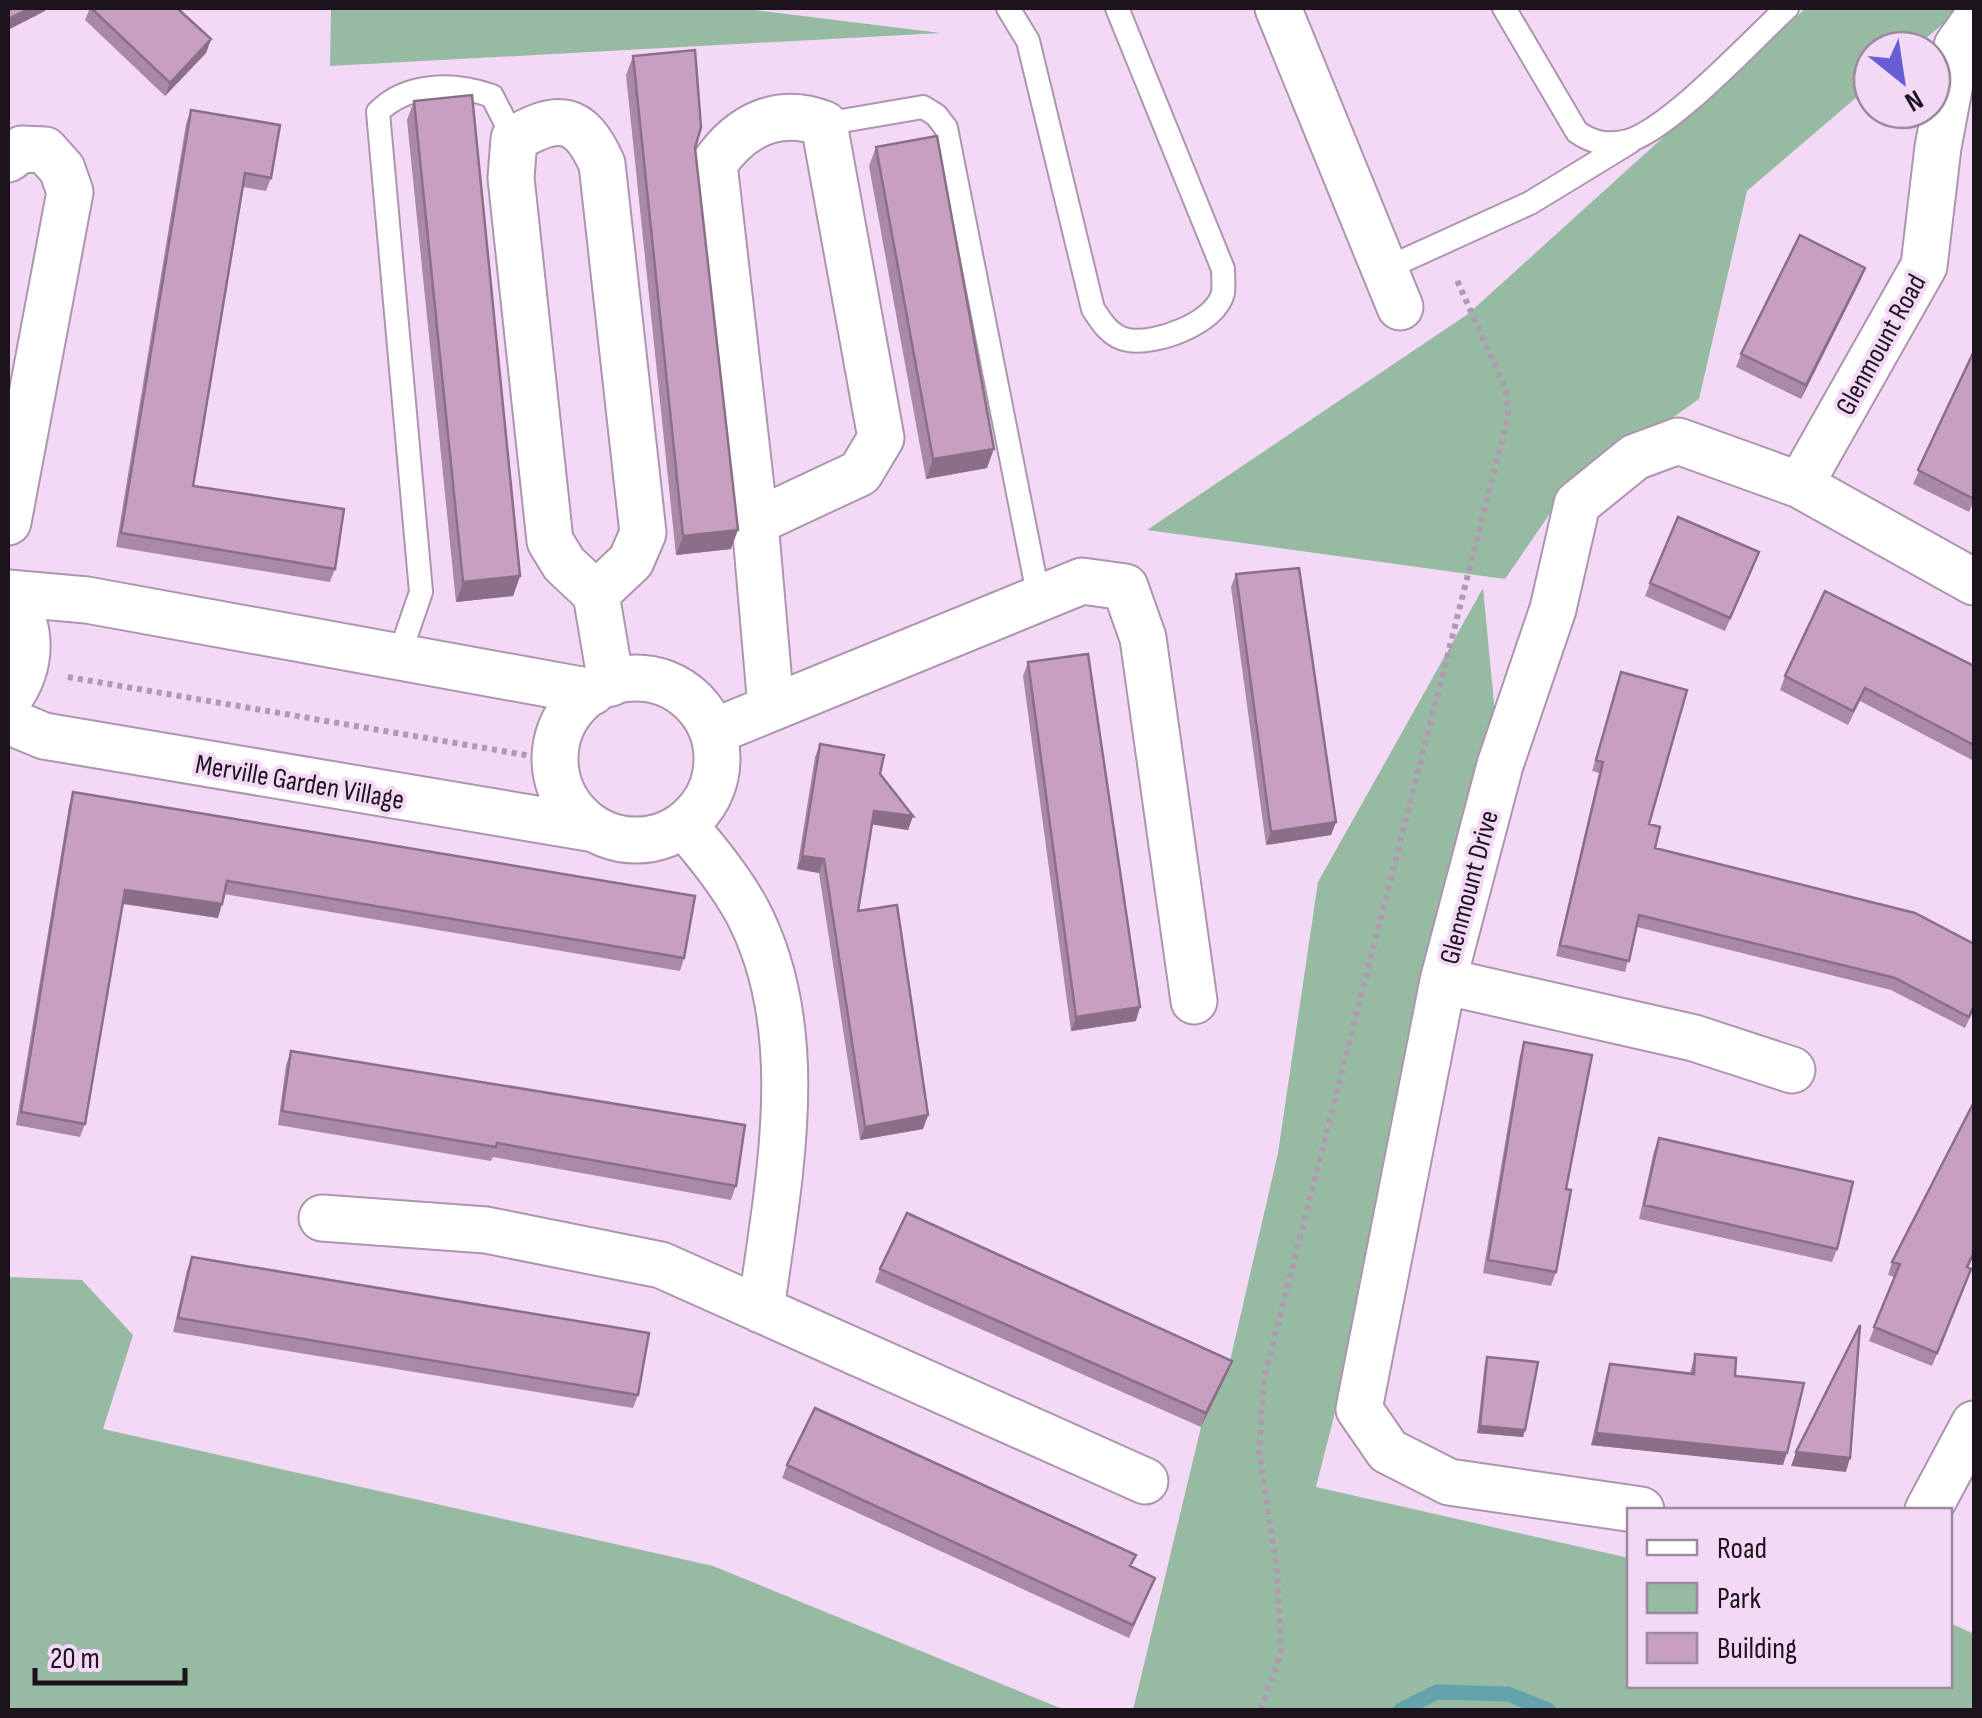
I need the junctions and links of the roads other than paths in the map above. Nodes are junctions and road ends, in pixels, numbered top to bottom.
1 (1008, 8) edge
2 (1117, 8) edge
3 (1278, 8) edge
4 (1504, 8) edge
5 (1787, 8) edge
6 (1974, 22) edge
7 (1662, 122) junction
8 (824, 124) junction
9 (514, 139) junction
10 (8, 159) edge
11 (1393, 288) joint
12 (1800, 486) junction
13 (8, 522) edge
14 (756, 522) junction
15 (1974, 582) edge
16 (8, 593) edge
17 (596, 594) junction
18 (1040, 598) junction
19 (400, 653) junction
20 (16, 685) edge
21 (602, 687) junction
22 (771, 707) junction
23 (8, 721) edge
24 (713, 732) junction
25 (684, 825) junction
26 (595, 829) junction
27 (1444, 981) junction
28 (1194, 1002) dead end
29 (1792, 1070) dead end
30 (322, 1218) dead end
31 (761, 1310) junction
32 (1974, 1424) edge
33 (1145, 1481) dead end
34 (1627, 1508) edge
35 (1929, 1508) edge

1 - 2 lane
3 - 11 street
4 - 7 lane
5 - 7 lane
6 - 12 street, Glenmount Road
7 - 11 lane
8 - 14 street
8 - 14 street
8 - 18 lane
9 - 17 street
9 - 17 street
9 - 19 lane
10 - 13 street
12 - 15 street, Glenmount Drive
12 - 27 street, Glenmount Drive
14 - 22 street
16 - 19 street
16 - 20 street
17 - 21 street
18 - 22 street
18 - 28 street
19 - 21 street
21 - 24 street
21 - 26 street
22 - 24 street
23 - 26 street, Merville Garden Village
24 - 25 street
25 - 26 street
25 - 31 street
27 - 29 street
27 - 34 street, Glenmount Drive
30 - 31 street
31 - 33 street
32 - 35 street

